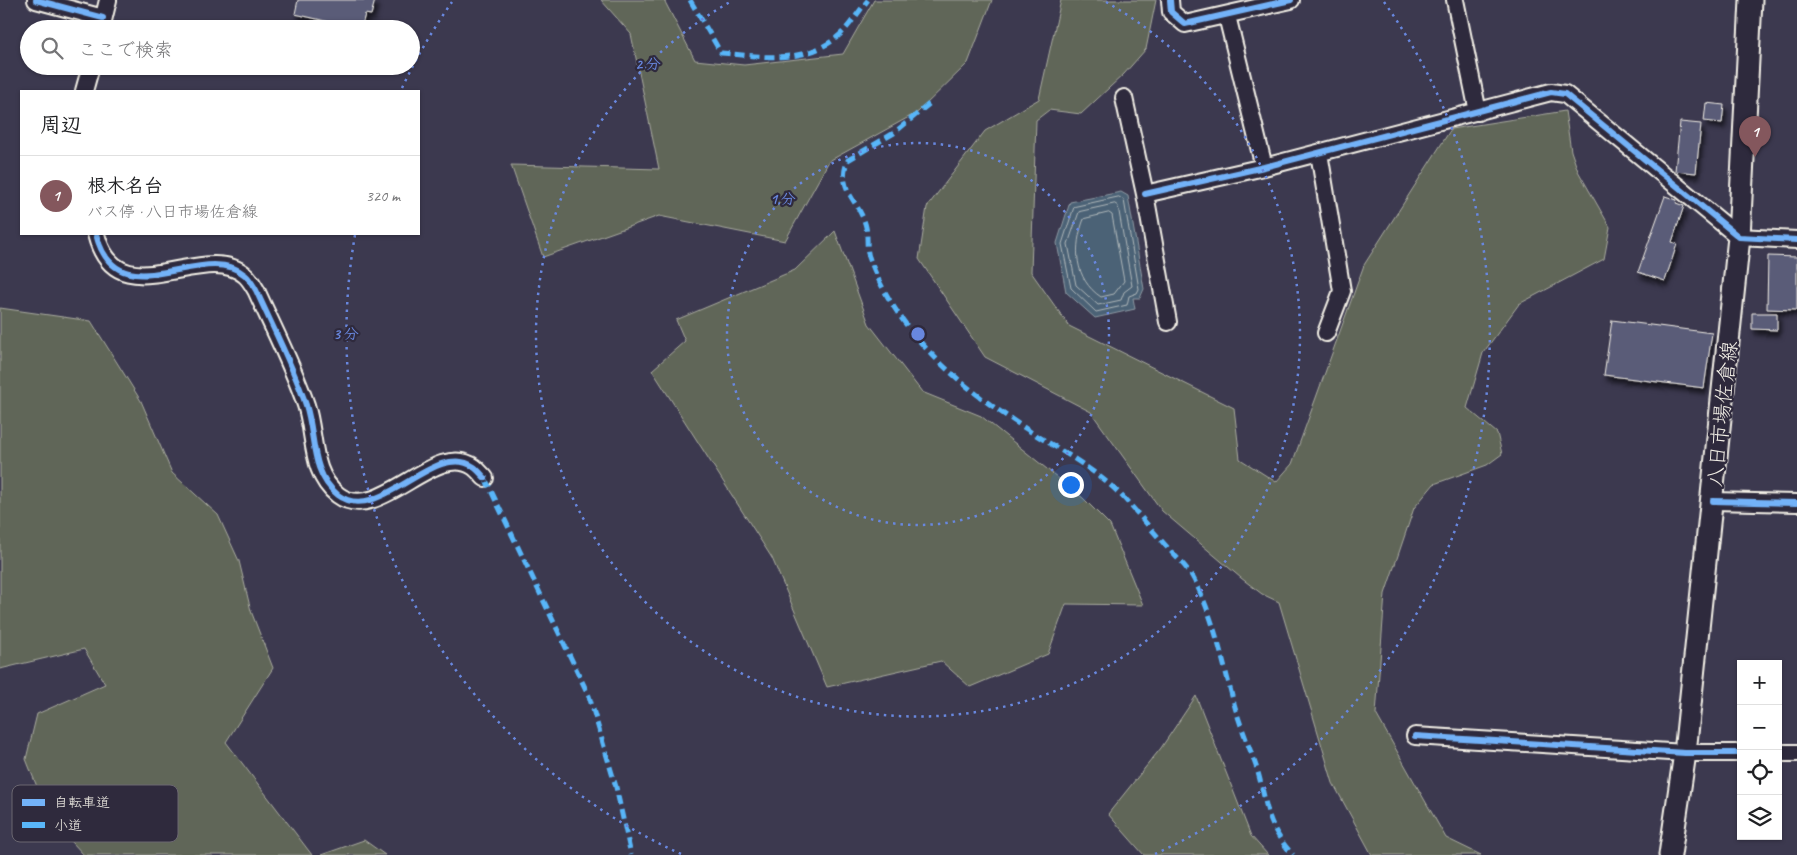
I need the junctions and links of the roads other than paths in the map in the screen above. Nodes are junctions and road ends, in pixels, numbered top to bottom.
1 (36, 0) edge
2 (108, 0) edge
3 (1170, 0) edge
4 (1291, 0) edge
5 (1455, 0) edge
6 (1751, 0) edge
7 (1227, 16) junction
8 (91, 20) edge
9 (103, 20) edge
10 (88, 75) edge
11 (84, 90) edge
12 (1124, 98) dead end
13 (1478, 112) junction
14 (1319, 153) junction
15 (1264, 167) junction
16 (1145, 194) junction
17 (96, 235) edge
18 (1740, 237) junction
19 (1797, 240) edge
20 (1168, 322) dead end
21 (1326, 333) dead end
22 (485, 478) dead end
23 (1713, 501) junction
24 (1797, 503) edge
25 (1416, 736) dead end
26 (1685, 753) junction
27 (1737, 753) edge
28 (1782, 753) edge
29 (1797, 753) edge
30 (1670, 855) edge

1 - 8 street
2 - 9 street
3 - 7 street
4 - 7 street
5 - 13 street
6 - 18 main road, 八日市場佐倉線
7 - 15 street
10 - 11 street
12 - 16 street
13 - 14 street
13 - 18 street
14 - 15 street
14 - 21 street
15 - 16 street
16 - 20 street
17 - 22 street
18 - 19 street
18 - 23 main road, 八日市場佐倉線
23 - 24 street
23 - 26 main road, 八日市場佐倉線
25 - 26 street
26 - 27 street
26 - 30 main road, 八日市場佐倉線
28 - 29 street

